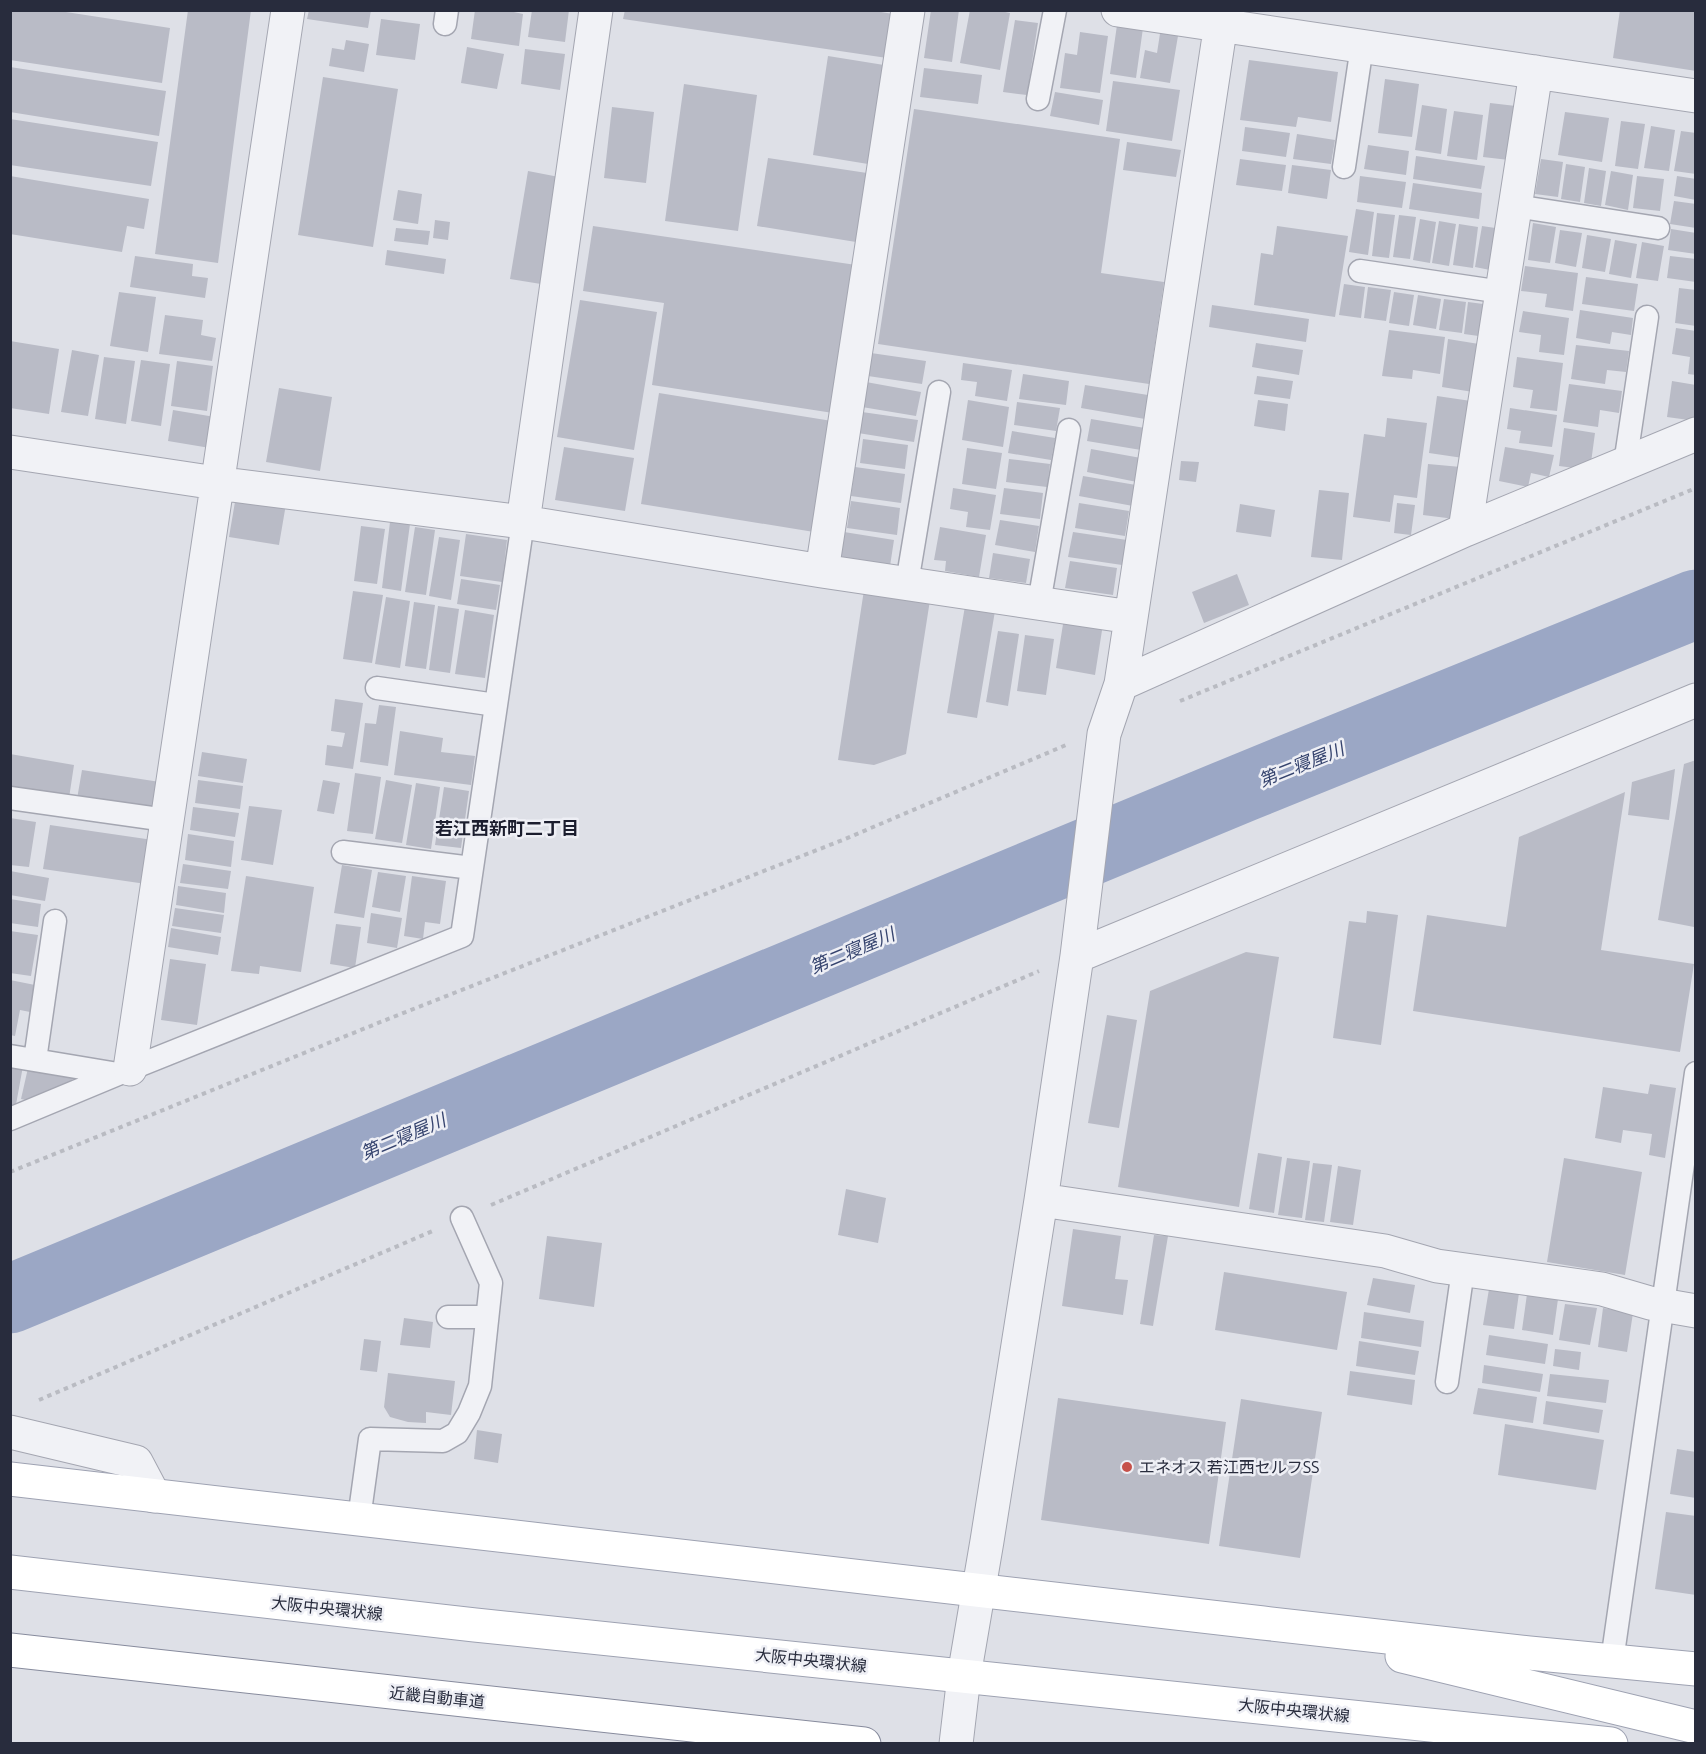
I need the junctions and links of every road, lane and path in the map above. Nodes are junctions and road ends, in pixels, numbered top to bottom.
1 (288, 10) edge
2 (596, 10) edge
3 (908, 10) edge
4 (1055, 10) edge
5 (1118, 10) edge
6 (1222, 18) edge
7 (1362, 46) junction
8 (1536, 72) junction
9 (1695, 96) edge
10 (1038, 99) dead end
11 (1344, 167) dead end
12 (1515, 206) junction
13 (1658, 228) dead end
14 (1360, 271) dead end
15 (1502, 292) junction
16 (1647, 317) dead end
17 (939, 392) dead end
18 (1070, 430) dead end
19 (1695, 434) edge
20 (10, 452) edge
21 (1625, 464) junction
22 (216, 483) junction
23 (1695, 488) edge
24 (523, 522) junction
25 (1465, 530) junction
26 (822, 570) junction
27 (907, 583) junction
28 (1039, 603) junction
29 (1131, 617) junction
30 (1121, 684) junction
31 (377, 688) dead end
32 (1695, 700) edge
33 (1174, 703) dead end
34 (496, 705) junction
35 (1102, 746) junction
36 (10, 798) edge
37 (166, 820) junction
38 (343, 852) dead end
39 (472, 868) junction
40 (55, 921) dead end
41 (1078, 943) junction
42 (10, 1056) edge
43 (35, 1060) junction
44 (124, 1071) junction
45 (1695, 1073) edge
46 (10, 1119) edge
47 (10, 1172) edge
48 (1041, 1200) junction
49 (462, 1218) junction
50 (1463, 1269) junction
51 (1663, 1306) junction
52 (1695, 1311) edge
53 (448, 1317) dead end
54 (487, 1317) junction
55 (1447, 1382) dead end
56 (32, 1403) dead end
57 (10, 1432) edge
58 (10, 1479) edge
59 (154, 1496) junction
60 (359, 1520) junction
61 (10, 1572) edge
62 (979, 1590) junction
63 (1263, 1623) junction
64 (10, 1650) edge
65 (1612, 1661) junction
66 (1695, 1669) edge
67 (964, 1676) junction
68 (1695, 1727) edge
69 (864, 1743) edge
70 (956, 1743) edge
71 (1611, 1743) edge

1 - 22 street
2 - 24 street
3 - 26 street
4 - 10 lane
5 - 6 street
6 - 7 street
6 - 29 street
7 - 8 street
7 - 11 lane
8 - 9 street
8 - 12 street
12 - 13 lane
12 - 15 street
14 - 15 lane
15 - 25 street
16 - 21 lane
17 - 27 lane
18 - 28 lane
19 - 21 street
20 - 22 street
21 - 25 street
22 - 24 street
22 - 37 street
23 - 33 path
24 - 26 street
24 - 34 lane
25 - 30 street
26 - 27 street
27 - 28 street
28 - 29 street
29 - 30 street
30 - 35 street
31 - 34 lane
32 - 41 street
34 - 39 lane
35 - 41 street
35 - 47 path
36 - 37 lane
37 - 44 street
38 - 39 lane
39 - 44 lane
40 - 43 lane
41 - 48 street
41 - 49 path
42 - 43 lane
43 - 44 lane
44 - 46 lane
45 - 51 lane
48 - 50 street
48 - 62 street
49 - 54 lane
49 - 56 path
50 - 51 street
50 - 55 lane
51 - 52 street
51 - 65 lane
53 - 54 lane
54 - 60 lane
57 - 59 street
58 - 59 main road
59 - 60 main road
60 - 62 main road
61 - 67 main road, 大阪中央環状線
62 - 63 main road
62 - 67 street
63 - 65 main road
63 - 68 main road
64 - 69 main road, 近畿自動車道
65 - 66 main road
67 - 70 street
67 - 71 main road, 大阪中央環状線

